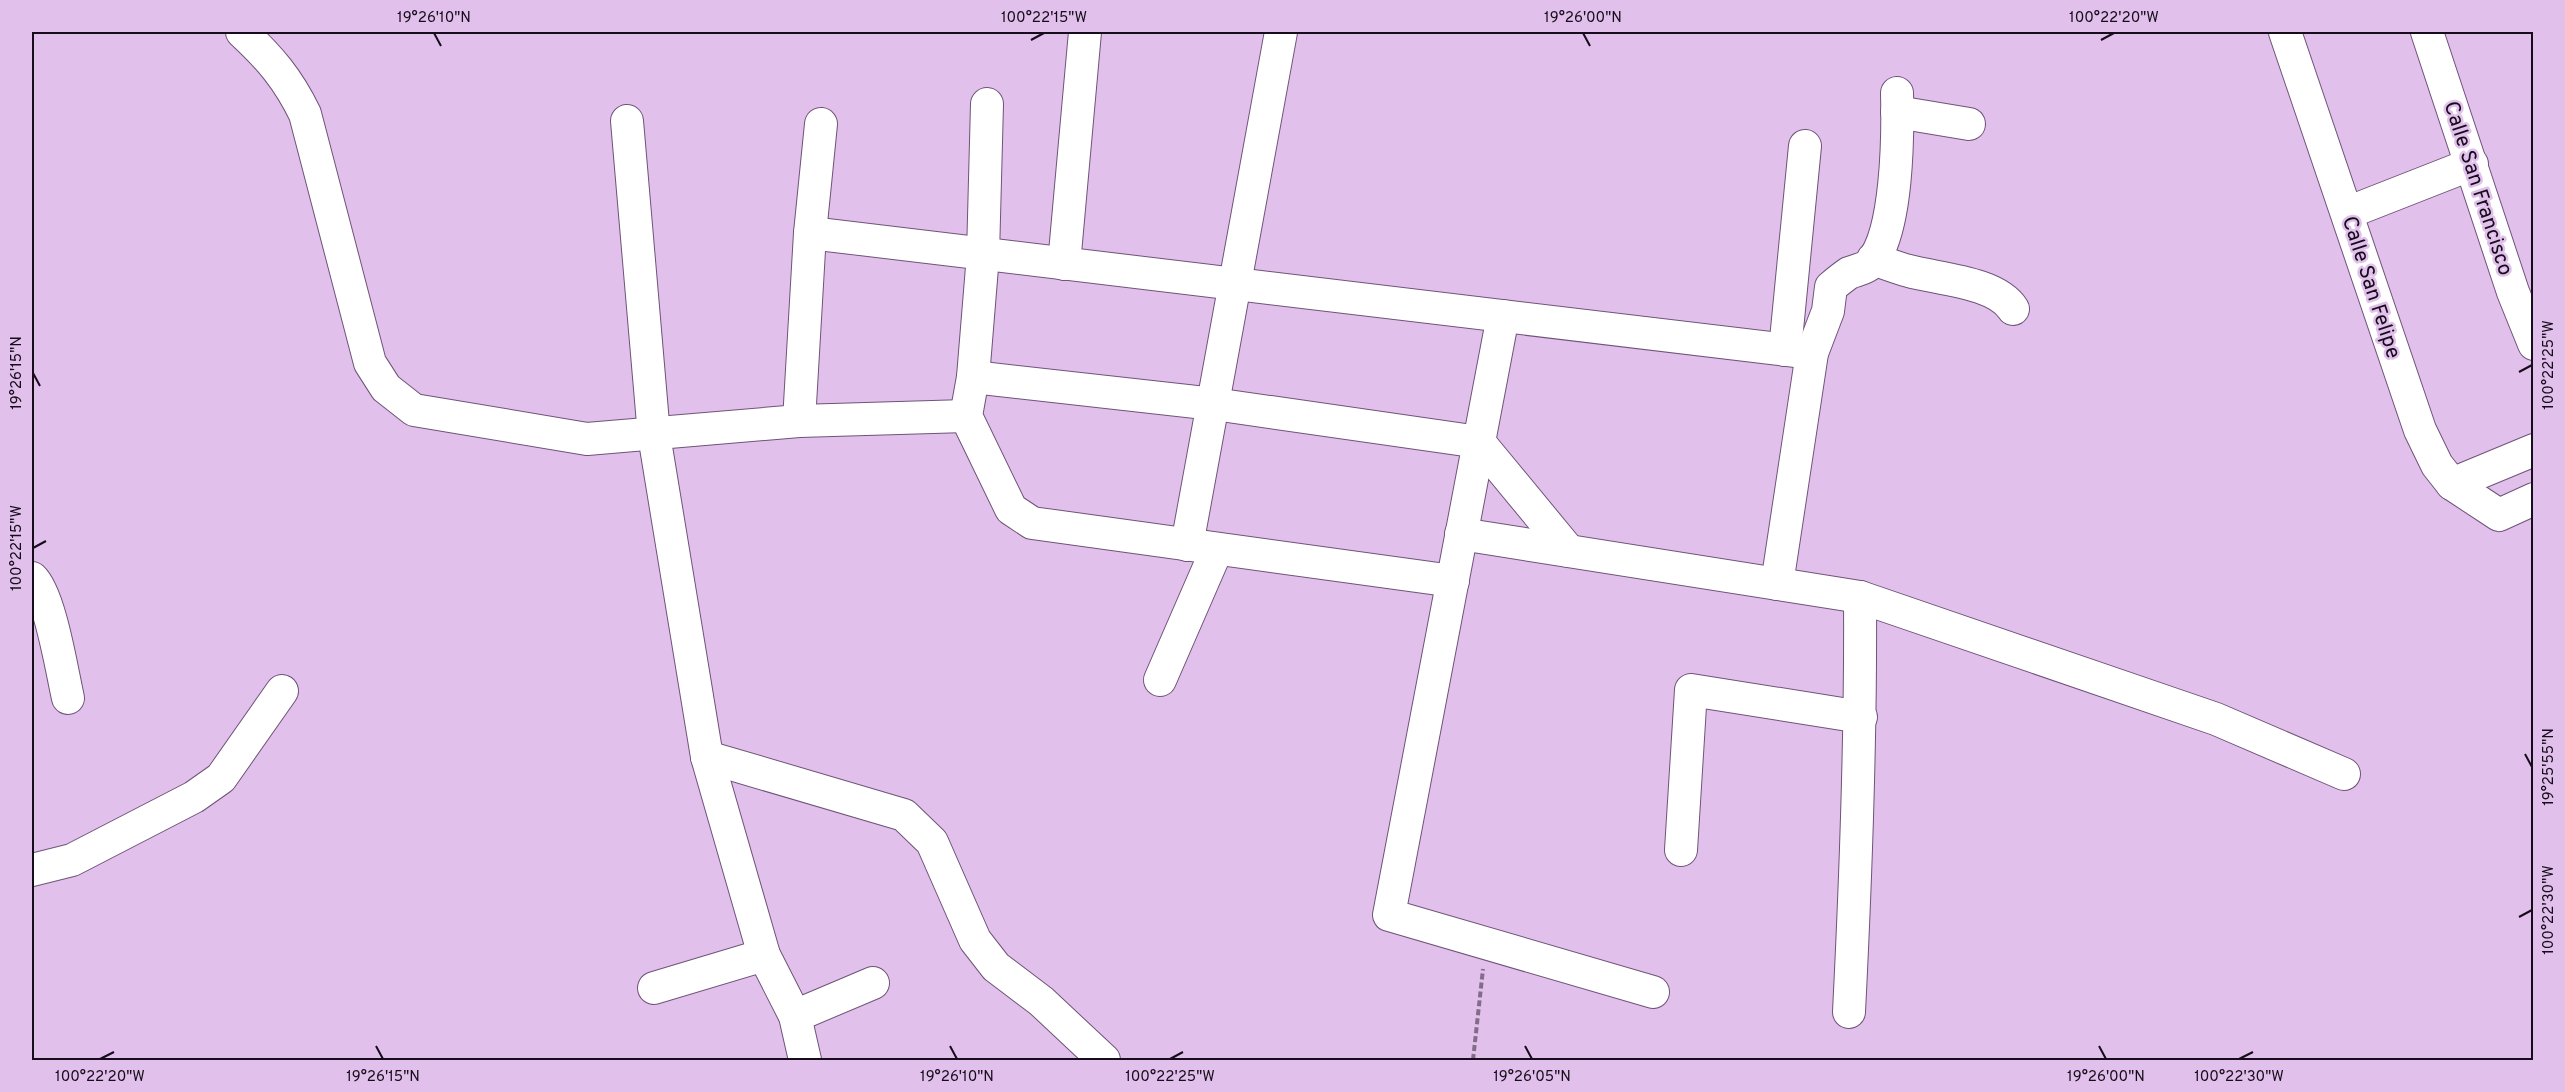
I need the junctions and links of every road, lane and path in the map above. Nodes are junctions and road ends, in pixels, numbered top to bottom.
1 (242, 32) edge
2 (1085, 32) edge
3 (1281, 32) edge
4 (2285, 32) edge
5 (2427, 32) edge
6 (987, 104) dead end
7 (627, 121) dead end
8 (821, 124) dead end
9 (1969, 124) dead end
10 (1805, 146) dead end
11 (2472, 164) junction
12 (2347, 213) junction
13 (810, 233) junction
14 (982, 255) junction
15 (1874, 259) junction
16 (1064, 264) junction
17 (1234, 284) junction
18 (2013, 309) dead end
19 (1503, 316) junction
20 (2534, 344) edge
21 (1798, 351) junction
22 (973, 377) junction
23 (1214, 404) junction
24 (966, 416) junction
25 (800, 420) junction
26 (654, 435) junction
27 (1479, 442) junction
28 (2534, 450) edge
29 (2452, 484) junction
30 (2534, 498) edge
31 (1461, 534) junction
32 (1202, 547) junction
33 (1569, 551) junction
34 (32, 578) edge
35 (1453, 581) junction
36 (1777, 584) junction
37 (1860, 597) junction
38 (1160, 680) dead end
39 (282, 691) dead end
40 (68, 698) dead end
41 (1861, 717) junction
42 (707, 758) junction
43 (2344, 774) dead end
44 (1681, 850) dead end
45 (32, 870) edge
46 (1485, 943) junction
47 (764, 955) junction
48 (873, 983) dead end
49 (654, 988) dead end
50 (1653, 992) dead end
51 (1849, 1012) dead end
52 (795, 1016) junction
53 (805, 1060) edge
54 (1104, 1060) edge
55 (1473, 1060) edge

1 - 26 street
2 - 16 street
3 - 17 street
4 - 12 street, Calle San Felipe
5 - 11 street, Calle San Francisco
6 - 14 street
7 - 26 street
8 - 13 street
9 - 15 street
10 - 21 street
11 - 12 street
11 - 20 street, Calle San Francisco
12 - 29 street, Calle San Felipe
13 - 14 street
13 - 25 street
14 - 16 street
14 - 22 street
15 - 18 street
15 - 21 street
16 - 17 street
17 - 19 street
17 - 23 street
19 - 21 street
19 - 27 street
21 - 36 street
22 - 23 street
22 - 24 street
23 - 27 street
23 - 32 street
24 - 25 street
24 - 32 street
25 - 26 street
26 - 42 street
27 - 31 street
27 - 33 street
28 - 29 street
29 - 30 street, Calle San Felipe
31 - 33 street
31 - 35 street
32 - 35 street
32 - 38 street
33 - 36 street
34 - 40 street
35 - 46 street
36 - 37 street
37 - 41 street
37 - 43 street
39 - 45 street
41 - 44 street
41 - 51 street
42 - 47 street
42 - 54 street
46 - 50 street
46 - 55 path
47 - 49 street
47 - 52 street
48 - 52 street
52 - 53 street

